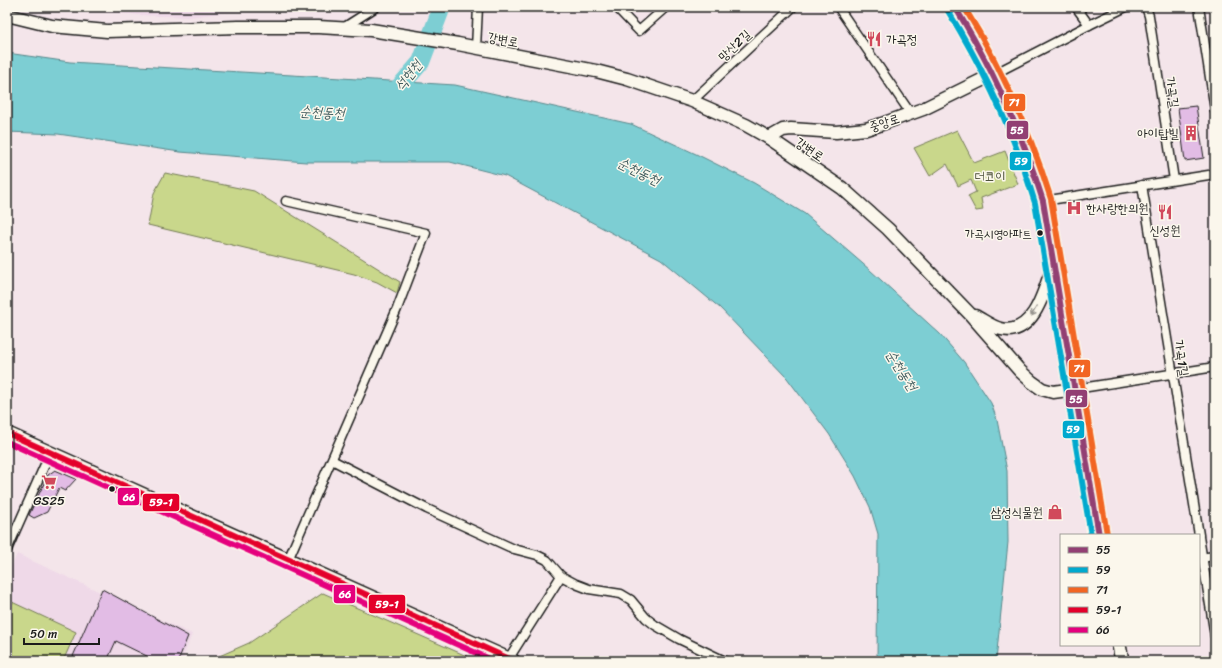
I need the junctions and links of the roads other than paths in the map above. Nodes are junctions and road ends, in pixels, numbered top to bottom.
1 (376, 7) edge
2 (478, 7) edge
3 (616, 7) edge
4 (666, 7) edge
5 (793, 7) edge
6 (838, 7) edge
7 (955, 7) edge
8 (1076, 7) edge
9 (1126, 7) edge
10 (1146, 7) edge
11 (1199, 7) edge
12 (7, 15) edge
13 (1088, 25) junction
14 (343, 28) junction
15 (476, 48) junction
16 (992, 74) junction
17 (692, 101) junction
18 (1215, 110) edge
19 (911, 114) junction
20 (769, 138) junction
21 (1215, 174) edge
22 (1174, 180) junction
23 (1142, 185) junction
24 (286, 201) dead end
25 (1043, 201) junction
26 (1054, 262) junction
27 (970, 314) junction
28 (1215, 367) edge
29 (1172, 374) junction
30 (1075, 389) junction
31 (7, 433) edge
32 (50, 453) junction
33 (332, 460) junction
34 (1099, 534) edge
35 (1199, 534) edge
36 (1200, 547) edge
37 (7, 550) edge
38 (1215, 556) edge
39 (1201, 558) edge
40 (288, 560) junction
41 (561, 576) junction
42 (1215, 636) edge
43 (1119, 646) edge
44 (511, 660) edge
45 (725, 661) edge
46 (1122, 661) edge

1 - 14 street
2 - 15 street
3 - 4 street
5 - 17 street, 망산2길
6 - 19 street
7 - 16 main road
8 - 13 street
9 - 13 street
10 - 22 street, 가곡길
11 - 18 street
12 - 14 main road
13 - 16 street
14 - 15 main road, 강변로
15 - 17 main road, 강변로
16 - 19 main road, 중앙로
16 - 25 main road
17 - 20 main road, 강변로
19 - 20 main road, 중앙로
20 - 27 main road, 강변로
21 - 22 street
22 - 23 street
23 - 25 street
23 - 29 street, 가곡1길
24 - 33 street
25 - 26 main road
26 -> 27 main road
26 - 30 main road
27 - 30 main road, 강변로
28 - 29 street
29 - 30 street
29 - 35 street, 가곡1길
30 - 34 main road
31 - 32 main road
32 - 37 street
32 - 40 main road
33 - 40 street
33 - 41 street
36 - 39 street, 가곡1길
38 - 39 street
39 - 42 street, 가곡1길
40 - 44 main road
41 - 44 street
41 - 45 street
43 - 46 main road

